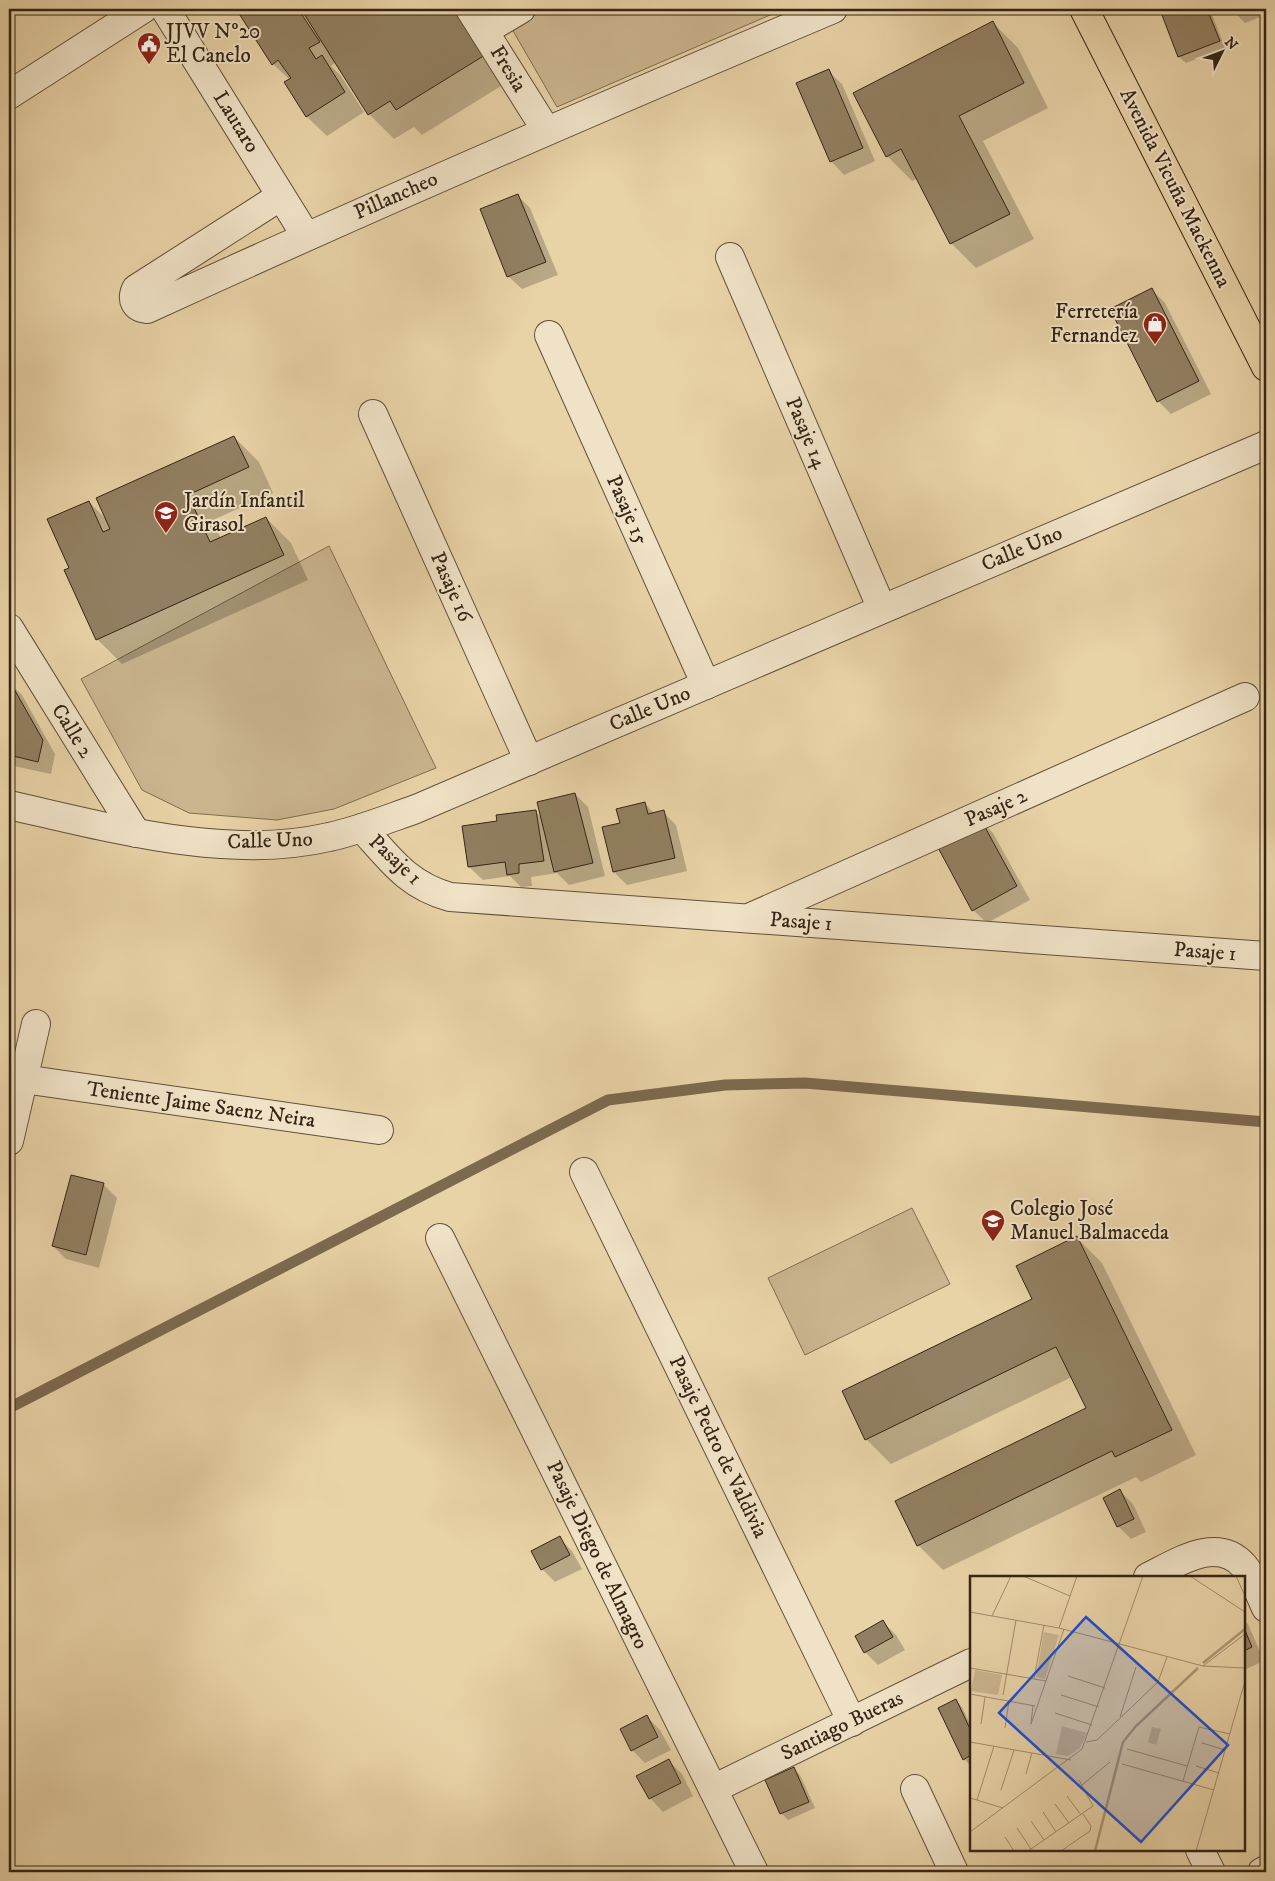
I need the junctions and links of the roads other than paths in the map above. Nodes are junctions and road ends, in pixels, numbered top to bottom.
1 (143, 9) edge
2 (165, 9) edge
3 (470, 9) edge
4 (521, 9) edge
5 (834, 9) edge
6 (1084, 9) edge
7 (484, 31) junction
8 (9, 95) edge
9 (546, 130) junction
10 (281, 196) junction
11 (306, 236) junction
12 (730, 257) dead end
13 (549, 335) dead end
14 (1266, 367) edge
15 (373, 414) dead end
16 (1266, 445) edge
17 (882, 610) junction
18 (9, 628) edge
19 (706, 685) junction
20 (1246, 697) dead end
21 (529, 761) junction
22 (9, 805) edge
23 (362, 828) junction
24 (136, 833) junction
25 (747, 918) junction
26 (1266, 956) edge
27 (36, 1024) dead end
28 (23, 1080) junction
29 (379, 1130) dead end
30 (9, 1141) edge
31 (584, 1172) dead end
32 (440, 1238) dead end
33 (1150, 1576) edge
34 (1266, 1608) edge
35 (970, 1663) edge
36 (852, 1722) junction
37 (713, 1789) junction
38 (914, 1789) dead end
39 (1200, 1851) edge
40 (1266, 1870) edge
41 (754, 1872) edge
42 (954, 1872) edge
43 (1211, 1872) edge
44 (1262, 1872) edge

1 - 8 street
2 - 10 street, Lautaro
3 - 7 street, Fresia
4 - 7 street
5 - 9 street, Pillancheo
6 - 14 main road, Avenida Vicuña Mackenna
7 - 9 street, Fresia
9 - 11 street, Pillancheo
10 - 11 street, Lautaro
10 - 11 street, Pillancheo
12 - 17 street, Pasaje 14
13 - 19 street, Pasaje 15
15 - 21 street, Pasaje 16
16 - 17 street, Calle Uno
17 - 19 street, Calle Uno
18 - 24 street, Calle 2
19 - 21 street, Calle Uno
20 - 25 street, Pasaje 2
21 - 23 street, Calle Uno
22 - 24 street, Calle Uno
23 - 24 street, Calle Uno
23 - 25 street, Pasaje 1
25 - 26 street, Pasaje 1
27 - 28 street
28 - 29 street, Teniente Jaime Saenz Neira
28 - 30 street
31 - 36 street, Pasaje Pedro de Valdivia
32 - 37 street, Pasaje Diego de Almagro
33 - 34 street
35 - 36 street, Santiago Bueras
36 - 37 street, Santiago Bueras
37 - 41 street, Pasaje Diego de Almagro
38 - 42 street
39 - 43 street
40 - 44 street

